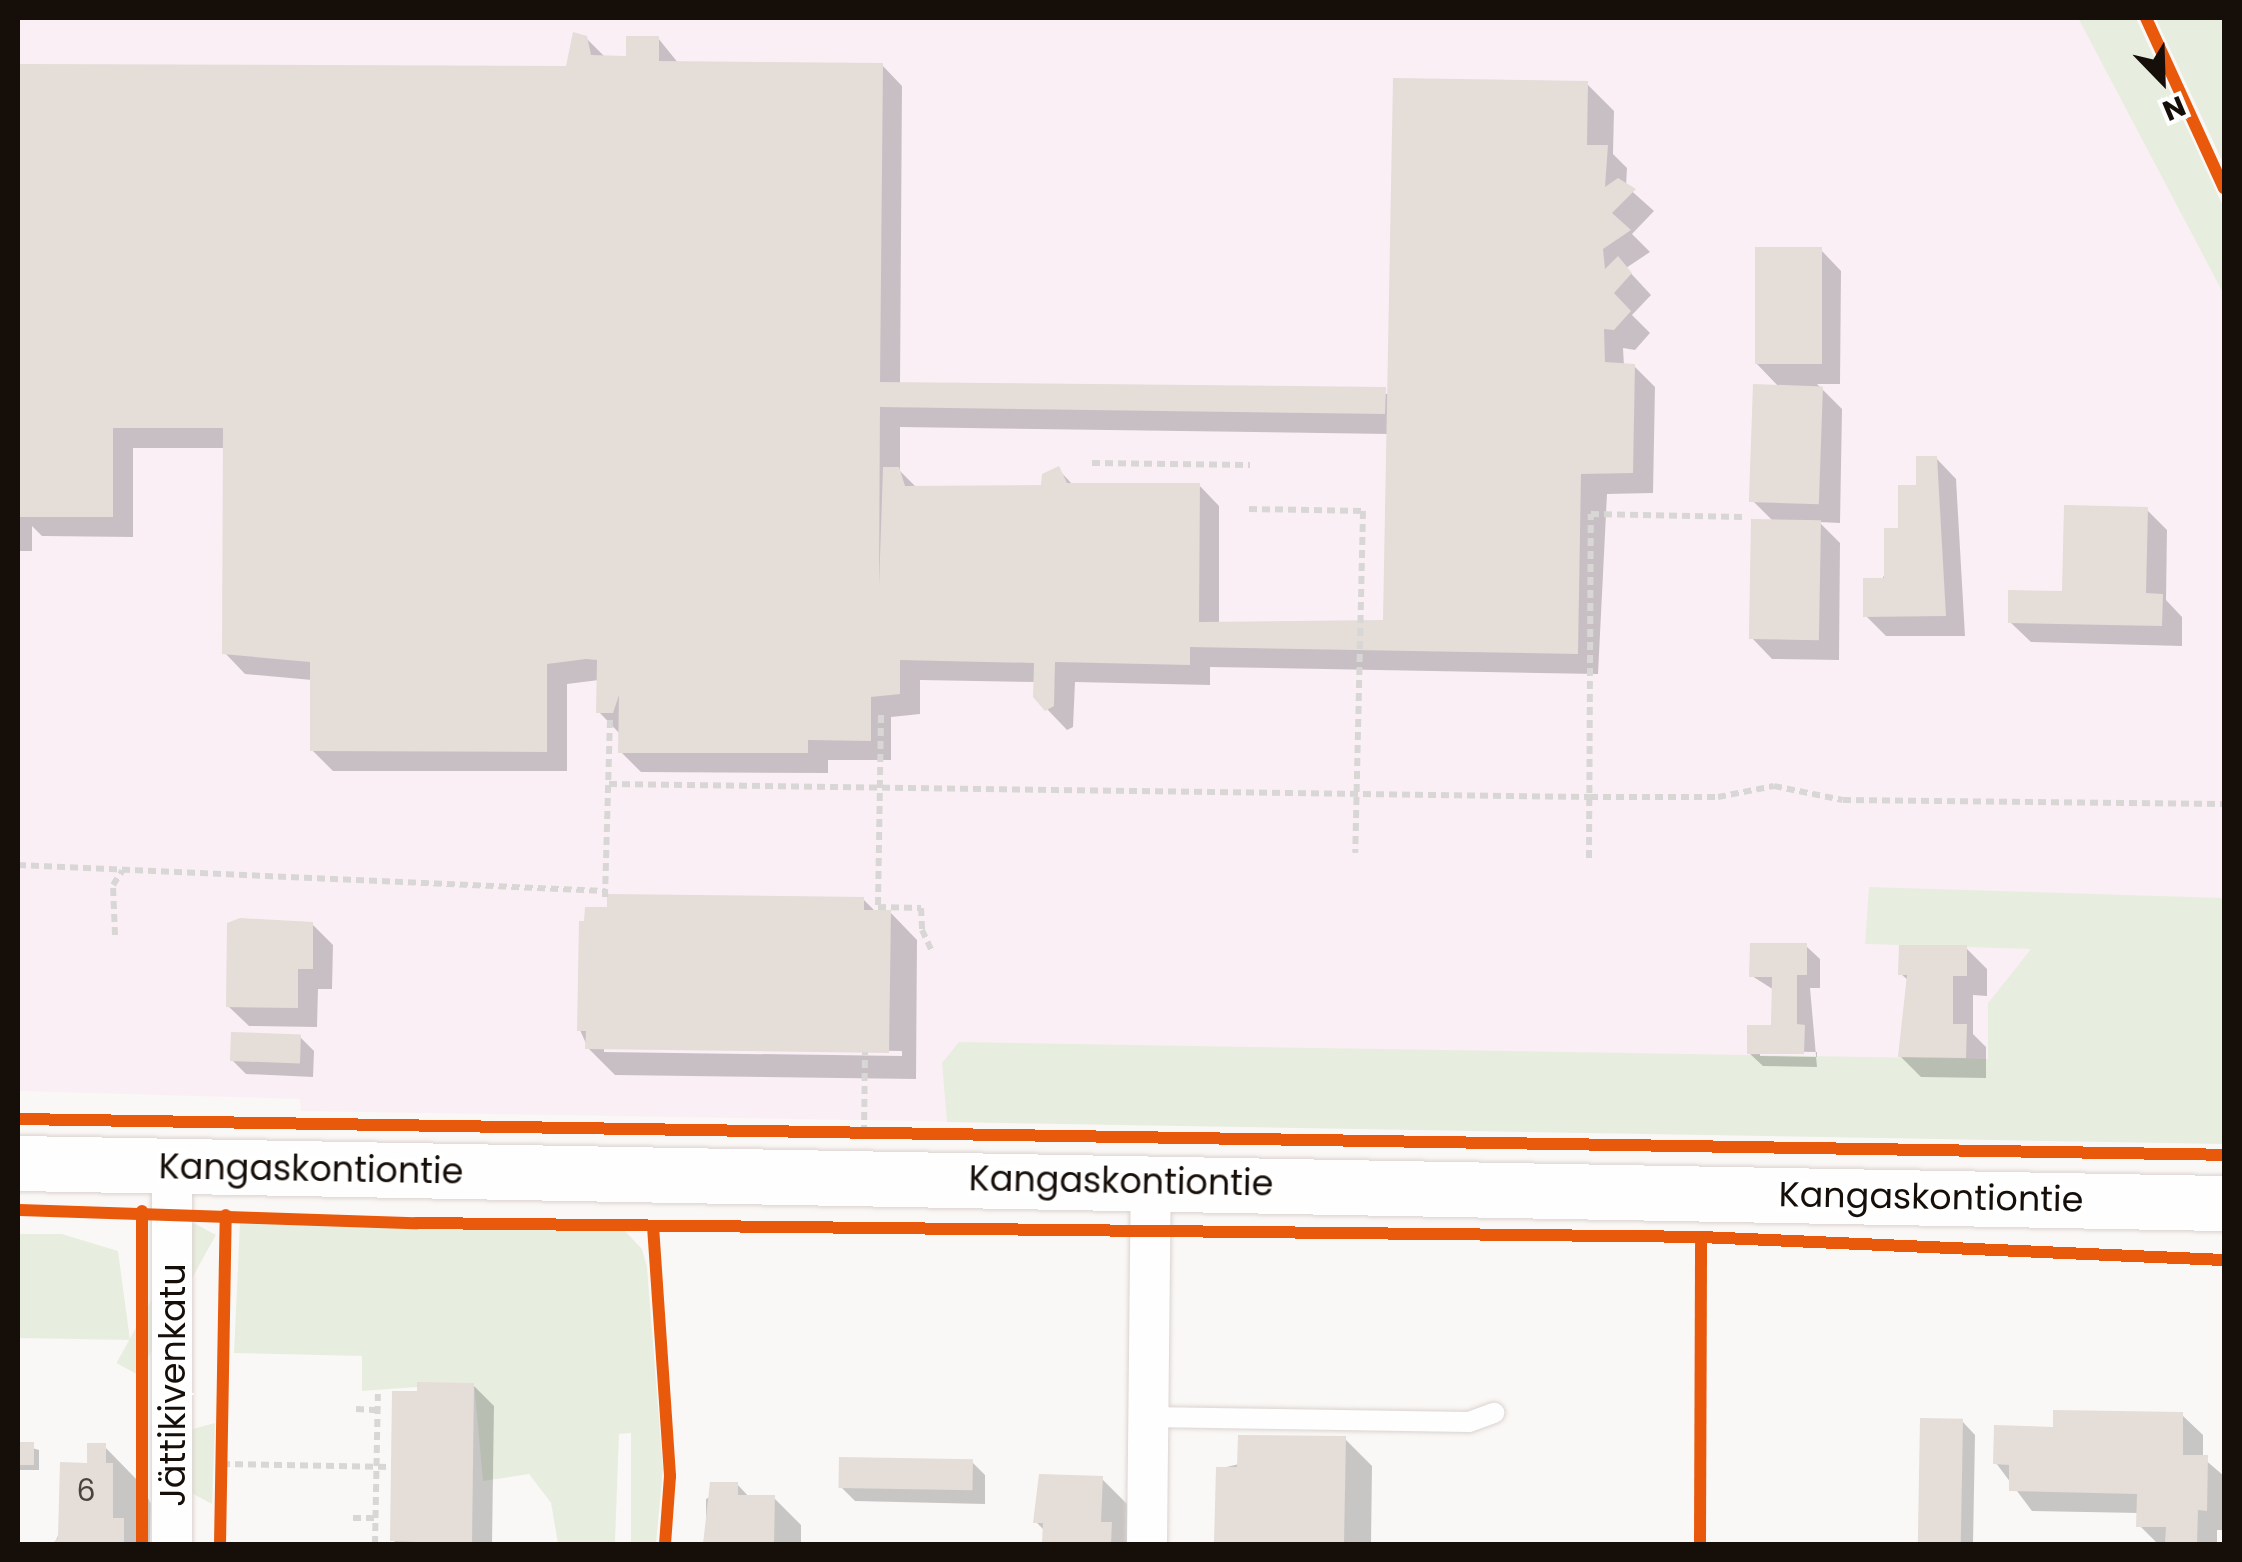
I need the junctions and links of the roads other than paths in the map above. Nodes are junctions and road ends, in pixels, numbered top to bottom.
1 (18, 1164) edge
2 (172, 1166) junction
3 (1151, 1182) junction
4 (2224, 1203) edge
5 (1494, 1413) dead end
6 (1148, 1417) junction
7 (172, 1544) edge
8 (1146, 1544) edge

1 - 2 street, Kangaskontiontie
2 - 3 street, Kangaskontiontie
2 - 7 street, Jättikivenkatu
3 - 4 street, Kangaskontiontie
3 - 6 street
5 - 6 lane
6 - 8 street

